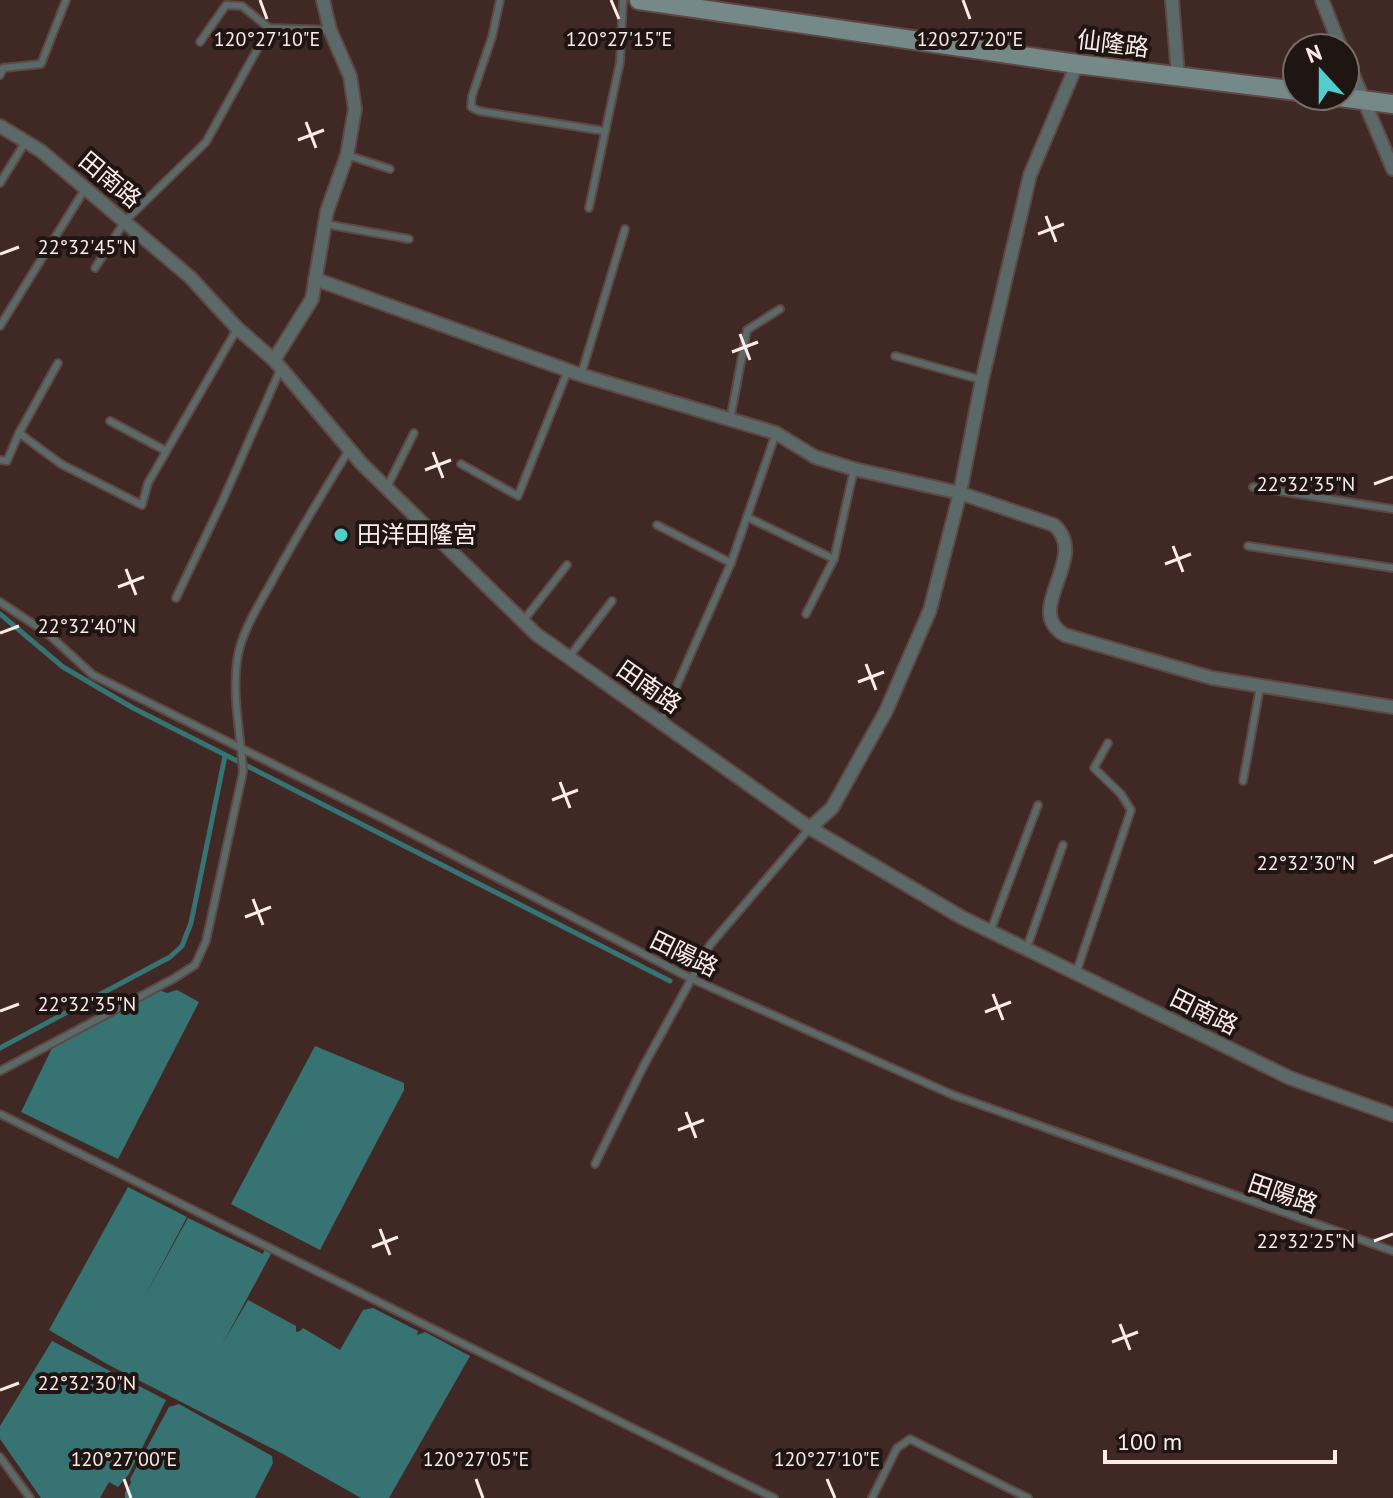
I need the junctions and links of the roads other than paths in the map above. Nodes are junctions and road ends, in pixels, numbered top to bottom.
1 (66, 0) edge
2 (323, 0) edge
3 (500, 0) edge
4 (623, 0) edge
5 (639, 0) edge
6 (1172, 0) edge
7 (1322, 0) edge
8 (269, 28) junction
9 (330, 30) junction
10 (1335, 32) edge
11 (200, 42) dead end
12 (1077, 64) junction
13 (0, 75) edge
14 (1178, 76) junction
15 (1281, 89) edge
16 (1361, 95) edge
17 (1363, 100) junction
18 (1393, 104) edge
19 (0, 126) edge
20 (604, 131) junction
21 (26, 141) junction
22 (347, 155) junction
23 (390, 169) dead end
24 (1393, 169) edge
25 (0, 183) edge
26 (85, 189) junction
27 (589, 208) dead end
28 (125, 221) junction
29 (325, 224) junction
30 (625, 229) dead end
31 (409, 239) dead end
32 (95, 268) dead end
33 (315, 279) junction
34 (780, 309) dead end
35 (0, 326) edge
36 (237, 328) junction
37 (895, 356) dead end
38 (58, 363) dead end
39 (277, 364) junction
40 (568, 370) junction
41 (581, 375) junction
42 (982, 380) junction
43 (730, 420) junction
44 (110, 421) dead end
45 (19, 433) junction
46 (414, 433) dead end
47 (776, 433) junction
48 (349, 450) junction
49 (166, 451) junction
50 (0, 460) edge
51 (461, 464) dead end
52 (854, 469) junction
53 (1253, 487) dead end
54 (386, 488) junction
55 (960, 493) junction
56 (1393, 509) edge
57 (747, 517) junction
58 (657, 525) dead end
59 (1248, 546) dead end
60 (834, 559) junction
61 (731, 563) junction
62 (567, 565) dead end
63 (1393, 568) edge
64 (176, 598) dead end
65 (612, 601) dead end
66 (0, 602) edge
67 (806, 614) dead end
68 (523, 621) junction
69 (569, 657) junction
70 (1261, 686) junction
71 (1393, 707) edge
72 (661, 721) junction
73 (1108, 743) dead end
74 (242, 752) junction
75 (1243, 781) dead end
76 (1038, 805) dead end
77 (810, 828) junction
78 (1063, 845) dead end
79 (990, 932) junction
80 (1026, 950) junction
81 (1076, 974) junction
82 (690, 978) junction
83 (0, 1071) edge
84 (0, 1114) edge
85 (1393, 1115) edge
86 (595, 1164) dead end
87 (1393, 1251) edge
88 (0, 1457) edge
89 (30, 1498) edge
90 (774, 1498) edge
91 (872, 1498) edge
92 (1028, 1498) edge

1 - 13 lane
2 - 9 street
3 - 20 lane
4 - 20 lane
5 - 12 street, 仙隆路
6 - 14 street
7 - 10 street
8 - 9 lane
8 - 11 lane
8 - 28 lane
9 - 22 street
12 - 14 street, 仙隆路
12 - 42 street
14 - 15 street, 仙隆路
16 - 17 street
17 - 18 street
17 - 24 street
19 - 21 street, 田南路
20 - 27 lane
21 - 25 lane
21 - 26 street, 田南路
22 - 23 lane
22 - 29 street
26 - 28 street, 田南路
26 - 35 lane
28 - 32 lane
28 - 36 street, 田南路
29 - 31 lane
29 - 33 street
30 - 41 lane
33 - 39 street
33 - 40 street
34 - 43 lane
36 - 39 street, 田南路
36 - 49 lane
37 - 42 lane
38 - 45 lane
39 - 48 street, 田南路
39 - 64 lane
40 - 41 street
40 - 51 lane
41 - 43 street
42 - 55 street
43 - 47 street
44 - 49 lane
45 - 49 lane
45 - 50 lane
46 - 54 lane
47 - 52 street
47 - 57 lane
48 - 54 street, 田南路
48 - 74 lane
52 - 55 street
52 - 60 lane
53 - 56 lane
54 - 68 street, 田南路
55 - 70 street
55 - 77 street
57 - 60 lane
57 - 61 lane
58 - 61 lane
59 - 63 lane
60 - 67 lane
61 - 72 lane
62 - 68 lane
65 - 69 lane
66 - 74 lane, 田陽路
68 - 69 street, 田南路
69 - 72 street, 田南路
70 - 71 street
70 - 75 lane
72 - 77 street, 田南路
73 - 81 lane
74 - 82 lane, 田陽路
74 - 83 lane
76 - 79 lane
77 - 79 street, 田南路
77 - 82 lane
78 - 80 lane
79 - 80 street, 田南路
80 - 81 street, 田南路
81 - 85 street, 田南路
82 - 86 lane
82 - 87 lane, 田陽路
84 - 90 lane
88 - 89 lane
91 - 92 lane

